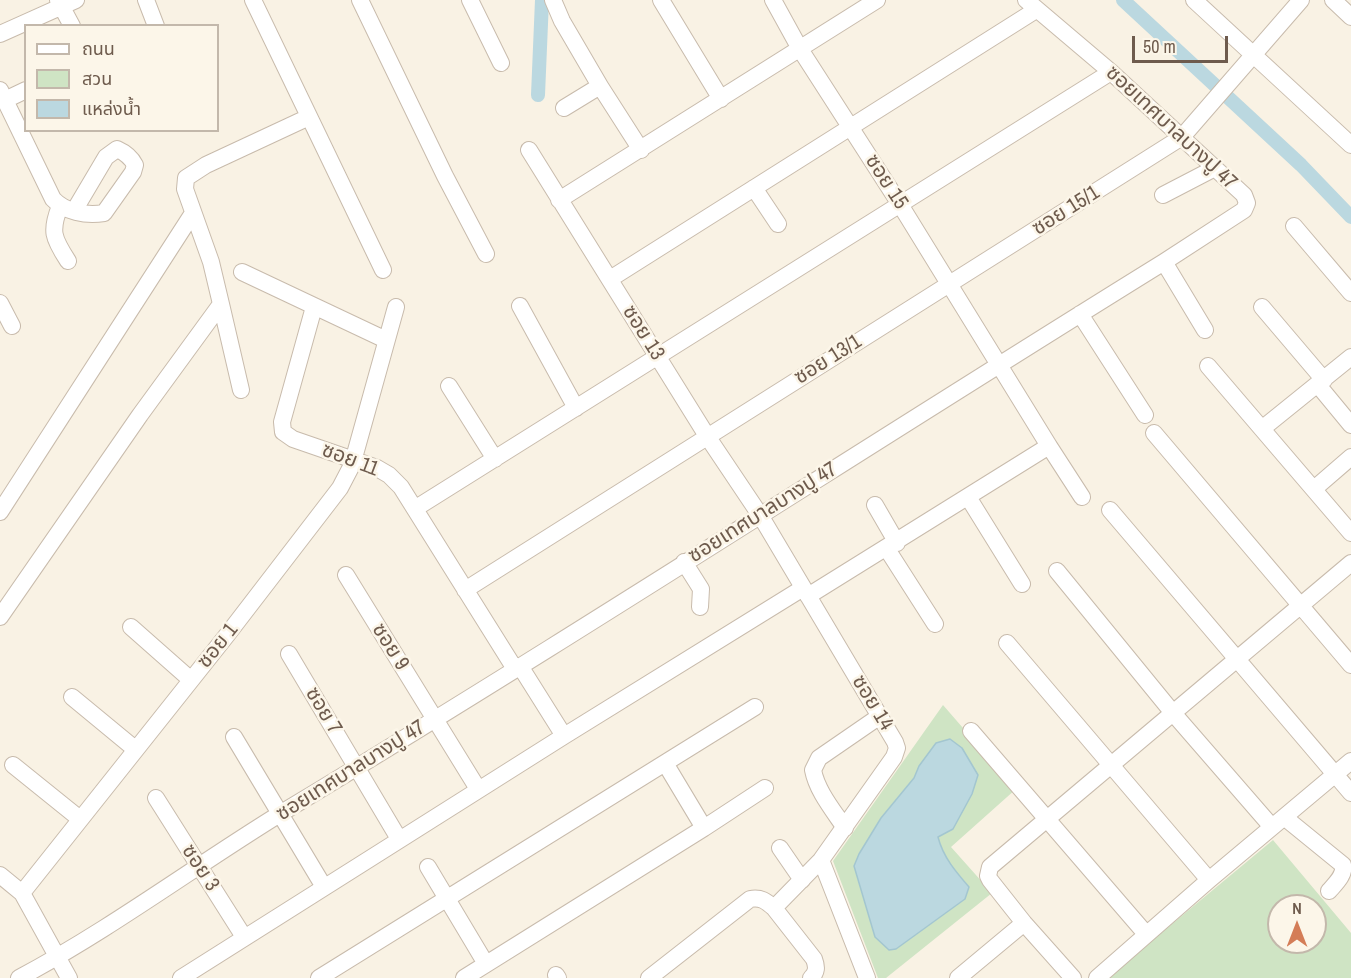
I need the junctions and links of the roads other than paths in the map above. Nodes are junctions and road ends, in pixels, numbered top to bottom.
1 (146, 0) edge
2 (253, 0) edge
3 (360, 0) edge
4 (470, 0) edge
5 (553, 0) edge
6 (661, 0) edge
7 (772, 0) edge
8 (877, 0) edge
9 (1194, 0) edge
10 (1301, 0) edge
11 (1333, 0) edge
12 (65, 2) edge
13 (1031, 5) edge
14 (1351, 17) edge
15 (71, 24) edge
16 (155, 24) edge
17 (0, 34) edge
18 (800, 49) junction
19 (1254, 55) junction
20 (501, 63) dead end
21 (1111, 72) junction
22 (600, 86) junction
23 (24, 90) edge
24 (2, 95) edge
25 (721, 99) junction
26 (564, 108) dead end
27 (309, 117) junction
28 (850, 128) junction
29 (1182, 137) junction
30 (1351, 144) edge
31 (529, 150) dead end
32 (640, 150) junction
33 (1215, 168) junction
34 (754, 188) junction
35 (1163, 195) dead end
36 (559, 200) junction
37 (901, 206) junction
38 (193, 213) junction
39 (778, 224) dead end
40 (1294, 226) dead end
41 (486, 254) dead end
42 (68, 261) dead end
43 (1164, 262) junction
44 (384, 270) dead end
45 (242, 272) dead end
46 (610, 279) junction
47 (950, 285) junction
48 (1351, 293) edge
49 (0, 303) edge
50 (221, 304) junction
51 (520, 306) dead end
52 (314, 307) junction
53 (396, 307) dead end
54 (1262, 307) dead end
55 (1080, 314) junction
56 (12, 326) dead end
57 (1205, 330) dead end
58 (386, 340) junction
59 (1351, 357) edge
60 (658, 358) junction
61 (999, 364) junction
62 (1208, 366) dead end
63 (1321, 383) junction
64 (449, 386) dead end
65 (241, 390) dead end
66 (576, 408) junction
67 (1145, 415) dead end
68 (1351, 425) edge
69 (1263, 428) junction
70 (1154, 433) dead end
71 (707, 436) junction
72 (1049, 446) junction
73 (1351, 458) edge
74 (354, 459) junction
75 (495, 459) junction
76 (1314, 489) junction
77 (1082, 496) dead end
78 (968, 497) junction
79 (875, 505) dead end
80 (416, 508) junction
81 (1110, 510) dead end
82 (0, 512) edge
83 (760, 515) junction
84 (1351, 533) edge
85 (892, 546) junction
86 (684, 562) junction
87 (1351, 563) edge
88 (1057, 571) dead end
89 (346, 575) dead end
90 (1022, 584) dead end
91 (465, 590) junction
92 (806, 592) junction
93 (1300, 605) junction
94 (700, 607) dead end
95 (0, 617) edge
96 (935, 624) dead end
97 (131, 627) dead end
98 (1007, 643) dead end
99 (289, 654) dead end
100 (1237, 659) junction
101 (1351, 665) edge
102 (518, 667) junction
103 (191, 680) junction
104 (72, 697) dead end
105 (755, 707) dead end
106 (1173, 713) junction
107 (880, 716) junction
108 (434, 719) junction
109 (971, 731) dead end
110 (564, 736) junction
111 (234, 737) dead end
112 (135, 749) junction
113 (1351, 761) edge
114 (665, 763) junction
115 (13, 765) dead end
116 (1112, 766) junction
117 (357, 768) junction
118 (1335, 774) junction
119 (765, 788) dead end
120 (478, 789) junction
121 (1351, 793) edge
122 (156, 798) dead end
123 (280, 814) junction
124 (80, 819) junction
125 (1047, 820) junction
126 (1278, 822) junction
127 (704, 828) junction
128 (845, 828) junction
129 (399, 839) junction
130 (780, 848) dead end
131 (821, 860) junction
132 (199, 865) junction
133 (428, 867) dead end
134 (0, 875) edge
135 (802, 880) junction
136 (1209, 880) junction
137 (324, 887) junction
138 (1329, 891) dead end
139 (22, 893) junction
140 (446, 899) junction
141 (774, 908) junction
142 (1024, 923) junction
143 (1146, 934) junction
144 (244, 937) junction
145 (57, 958) junction
146 (486, 964) junction
147 (19, 978) edge
148 (69, 978) edge
149 (181, 978) edge
150 (319, 978) edge
151 (464, 978) edge
152 (649, 978) edge
153 (812, 978) edge
154 (867, 978) edge
155 (958, 978) edge
156 (1073, 978) edge
157 (1097, 978) edge

1 - 16 street
2 - 27 street
3 - 41 street
4 - 20 street
5 - 22 street
6 - 25 street
7 - 18 street, ซอย 15
8 - 18 street
9 - 19 street
10 - 19 street, ซอย 15/1
11 - 14 street
12 - 15 street
12 - 17 street
13 - 21 street, ซอยเทศบาลบางปู 47
13 - 28 street
18 - 25 street
18 - 28 street, ซอย 15
19 - 29 street, ซอย 15/1
19 - 30 street
21 - 29 street, ซอยเทศบาลบางปู 47
21 - 37 street
22 - 26 street
22 - 32 street
23 - 24 street
24 - 42 street
25 - 32 street
27 - 38 street
27 - 44 street
28 - 34 street
28 - 37 street, ซอย 15
29 - 33 street, ซอยเทศบาลบางปู 47
29 - 47 street, ซอย 15/1
31 - 36 street, ซอย 13
32 - 36 street
33 - 35 street
33 - 43 street, ซอยเทศบาลบางปู 47
34 - 39 street
34 - 46 street
36 - 46 street, ซอย 13
37 - 47 street, ซอย 15
37 - 60 street
38 - 50 street
38 - 82 street
40 - 48 street
43 - 55 street, ซอยเทศบาลบางปู 47
43 - 57 street
45 - 52 street
46 - 60 street, ซอย 13
47 - 61 street, ซอย 15
47 - 71 street, ซอย 13/1
49 - 56 street
50 - 65 street
50 - 95 street
51 - 66 street
52 - 58 street
52 - 74 street, ซอย 11
53 - 58 street, ซอย 1
54 - 63 street
55 - 61 street, ซอยเทศบาลบางปู 47
55 - 67 street
58 - 74 street, ซอย 1
59 - 63 street
60 - 66 street
60 - 71 street, ซอย 13
61 - 72 street, ซอย 15
61 - 83 street, ซอยเทศบาลบางปู 47
62 - 69 street
63 - 68 street
63 - 69 street
64 - 75 street
66 - 75 street
69 - 76 street
70 - 93 street
71 - 83 street, ซอย 13
71 - 91 street, ซอย 13/1
72 - 77 street, ซอย 15
72 - 78 street
73 - 76 street
74 - 80 street, ซอย 11
74 - 103 street, ซอย 1
75 - 80 street
76 - 84 street
78 - 85 street
78 - 90 street
79 - 85 street
80 - 91 street, ซอย 11
81 - 100 street
83 - 86 street, ซอยเทศบาลบางปู 47
83 - 92 street, ซอย 14
85 - 92 street
85 - 96 street
86 - 94 street
86 - 102 street, ซอยเทศบาลบางปู 47
87 - 93 street
88 - 106 street
89 - 108 street, ซอย 9
91 - 102 street, ซอย 11
92 - 107 street, ซอย 14
92 - 110 street
93 - 100 street
93 - 101 street
97 - 103 street
98 - 116 street
99 - 117 street, ซอย 7
100 - 106 street
100 - 118 street
102 - 108 street, ซอยเทศบาลบางปู 47
102 - 110 street, ซอย 11
103 - 112 street, ซอย 1
104 - 112 street
105 - 114 street
106 - 116 street
106 - 126 street
107 - 128 street, ซอย 14
107 - 128 street
108 - 117 street, ซอยเทศบาลบางปู 47
108 - 120 street, ซอย 9
109 - 125 street
110 - 120 street
111 - 123 street
112 - 124 street, ซอย 1
113 - 118 street
114 - 127 street
114 - 140 street
115 - 124 street
116 - 125 street
116 - 136 street
117 - 123 street, ซอยเทศบาลบางปู 47
117 - 129 street, ซอย 7
118 - 121 street
118 - 126 street
119 - 127 street
120 - 129 street
122 - 132 street, ซอย 3
123 - 132 street, ซอยเทศบาลบางปู 47
123 - 137 street
124 - 139 street, ซอย 1
125 - 142 street
125 - 143 street
126 - 136 street
126 - 138 street
127 - 146 street
128 - 131 street, ซอย 14
129 - 137 street
130 - 135 street
131 - 135 street, ซอย 14
131 - 154 street
132 - 144 street, ซอย 3
132 - 145 street, ซอยเทศบาลบางปู 47
133 - 140 street
134 - 139 street
135 - 141 street, ซอย 14
136 - 143 street
137 - 144 street
139 - 145 street
140 - 146 street
140 - 150 street
141 - 152 street
141 - 153 street
142 - 155 street
142 - 156 street
143 - 157 street
144 - 149 street
145 - 147 street, ซอยเทศบาลบางปู 47
145 - 148 street
146 - 151 street

